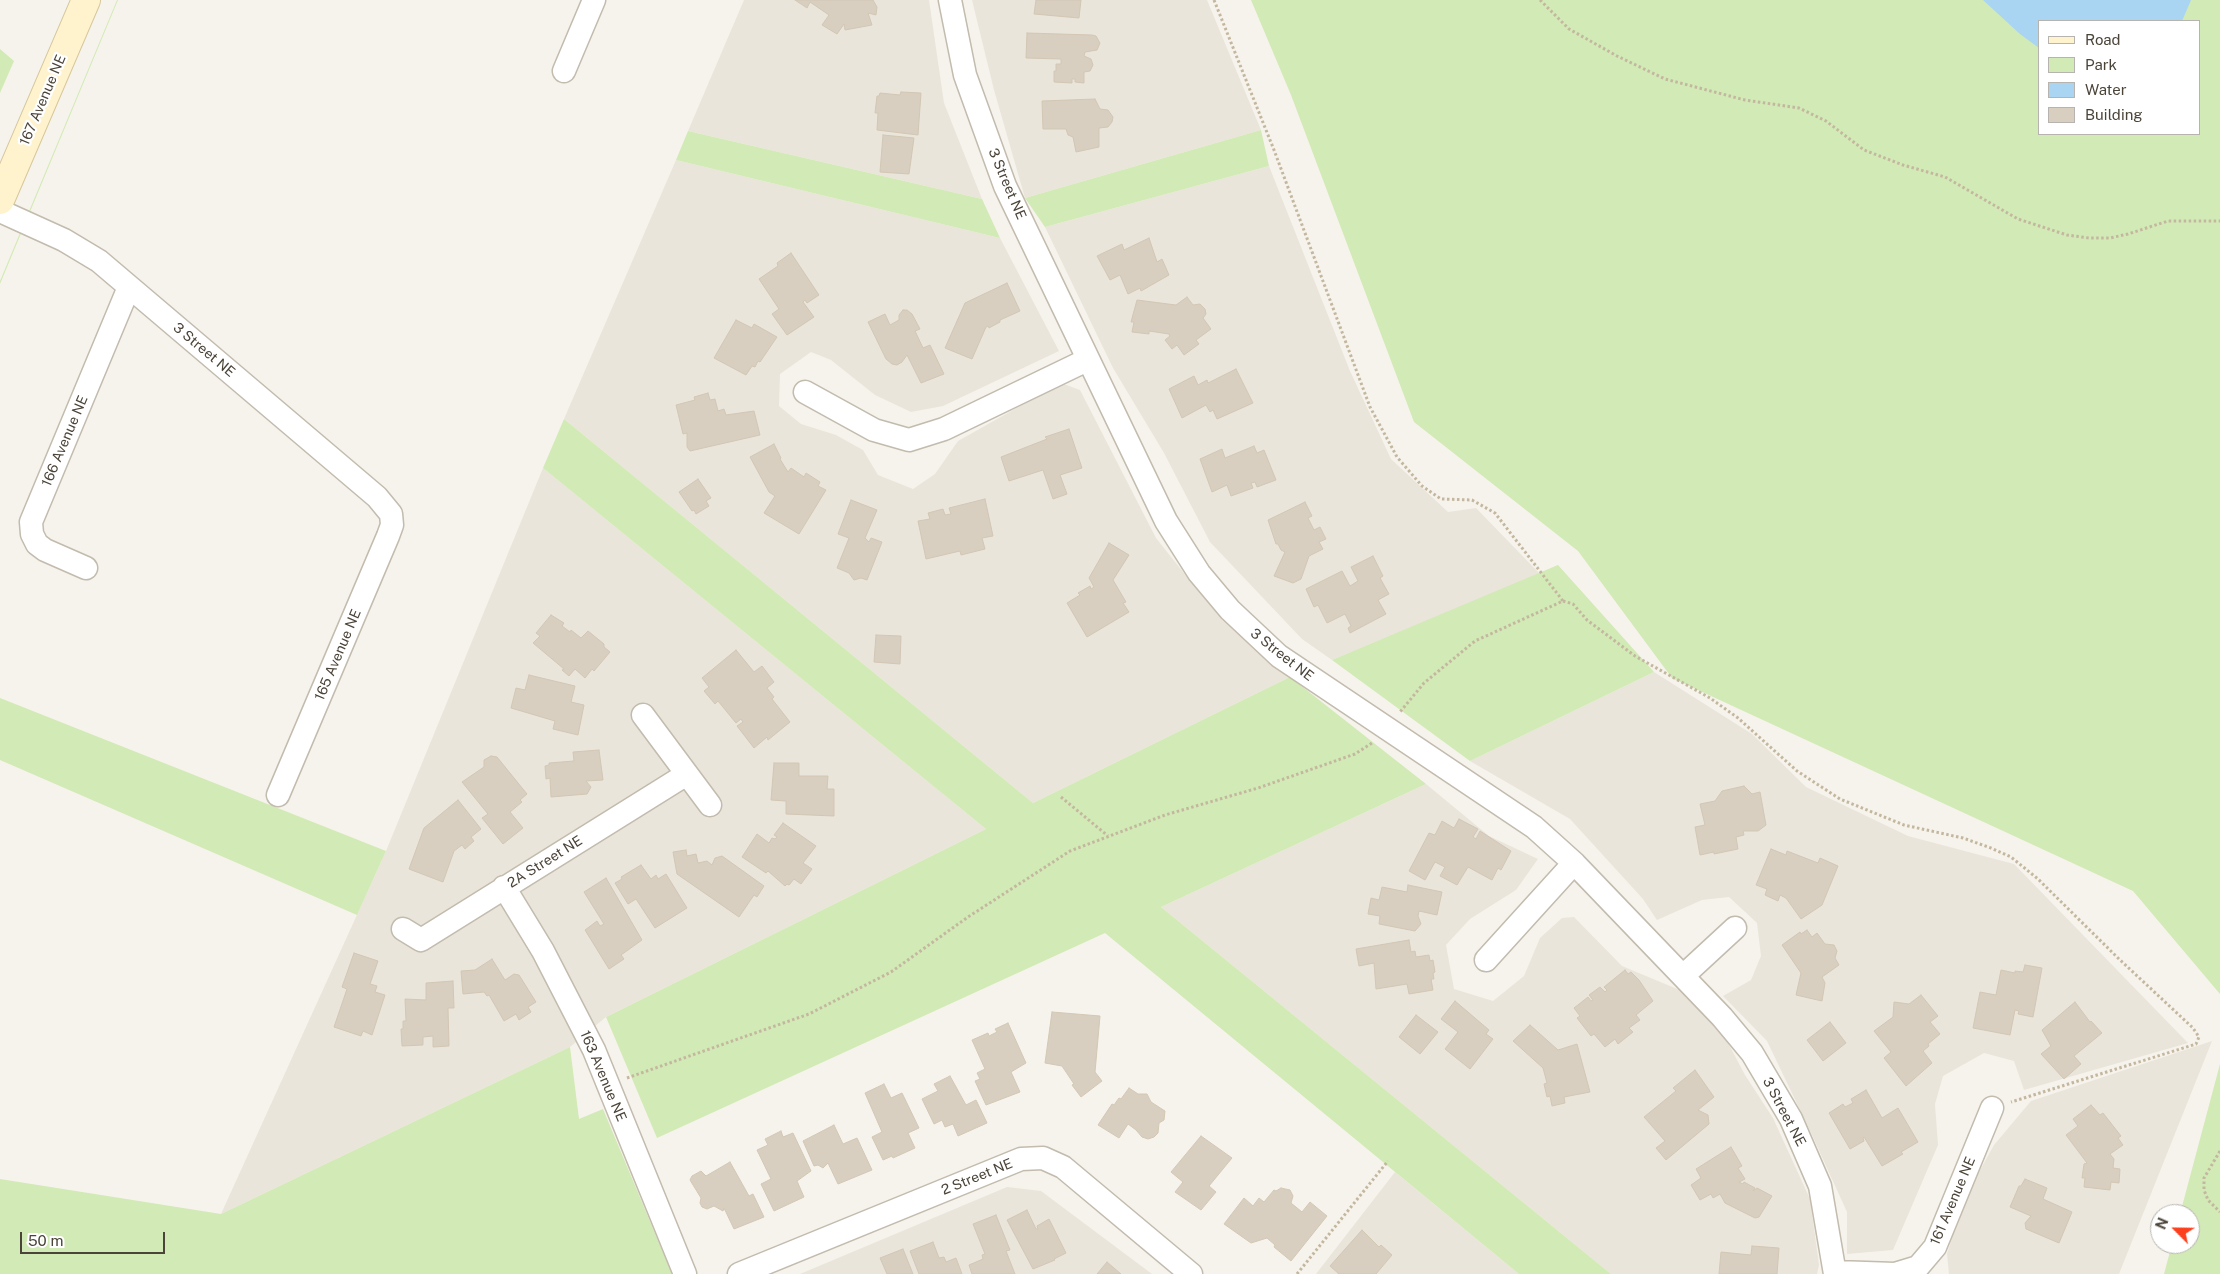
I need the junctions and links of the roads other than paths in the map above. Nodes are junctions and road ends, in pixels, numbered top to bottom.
1 (86, 0) edge
2 (594, 0) edge
3 (950, 0) edge
4 (564, 71) dead end
5 (0, 200) edge
6 (0, 211) edge
7 (130, 287) junction
8 (1087, 360) junction
9 (805, 392) dead end
10 (391, 514) joint
11 (86, 568) dead end
12 (643, 715) dead end
13 (687, 774) junction
14 (278, 795) dead end
15 (710, 805) dead end
16 (1574, 863) junction
17 (504, 887) junction
18 (1735, 928) dead end
19 (402, 929) dead end
20 (1486, 960) dead end
21 (1683, 976) junction
22 (1992, 1108) road end
23 (1835, 1273) edge
24 (685, 1274) edge
25 (739, 1274) edge
26 (1191, 1274) edge

1 - 5 street, 167 Avenue NE
2 - 4 street
3 - 8 street, 3 Street NE
6 - 7 street, 3 Street NE
7 - 10 street, 3 Street NE
7 - 11 street, 166 Avenue NE
8 - 9 street
8 - 16 street, 3 Street NE
10 - 14 street, 165 Avenue NE
12 - 13 street
13 - 15 street
13 - 17 street, 2A Street NE
16 - 20 street
16 - 21 street, 3 Street NE
17 - 19 street, 2A Street NE
17 - 24 street, 163 Avenue NE
18 - 21 street
21 - 23 street, 3 Street NE
22 - 23 street, 161 Avenue NE
25 - 26 street, 2 Street NE

